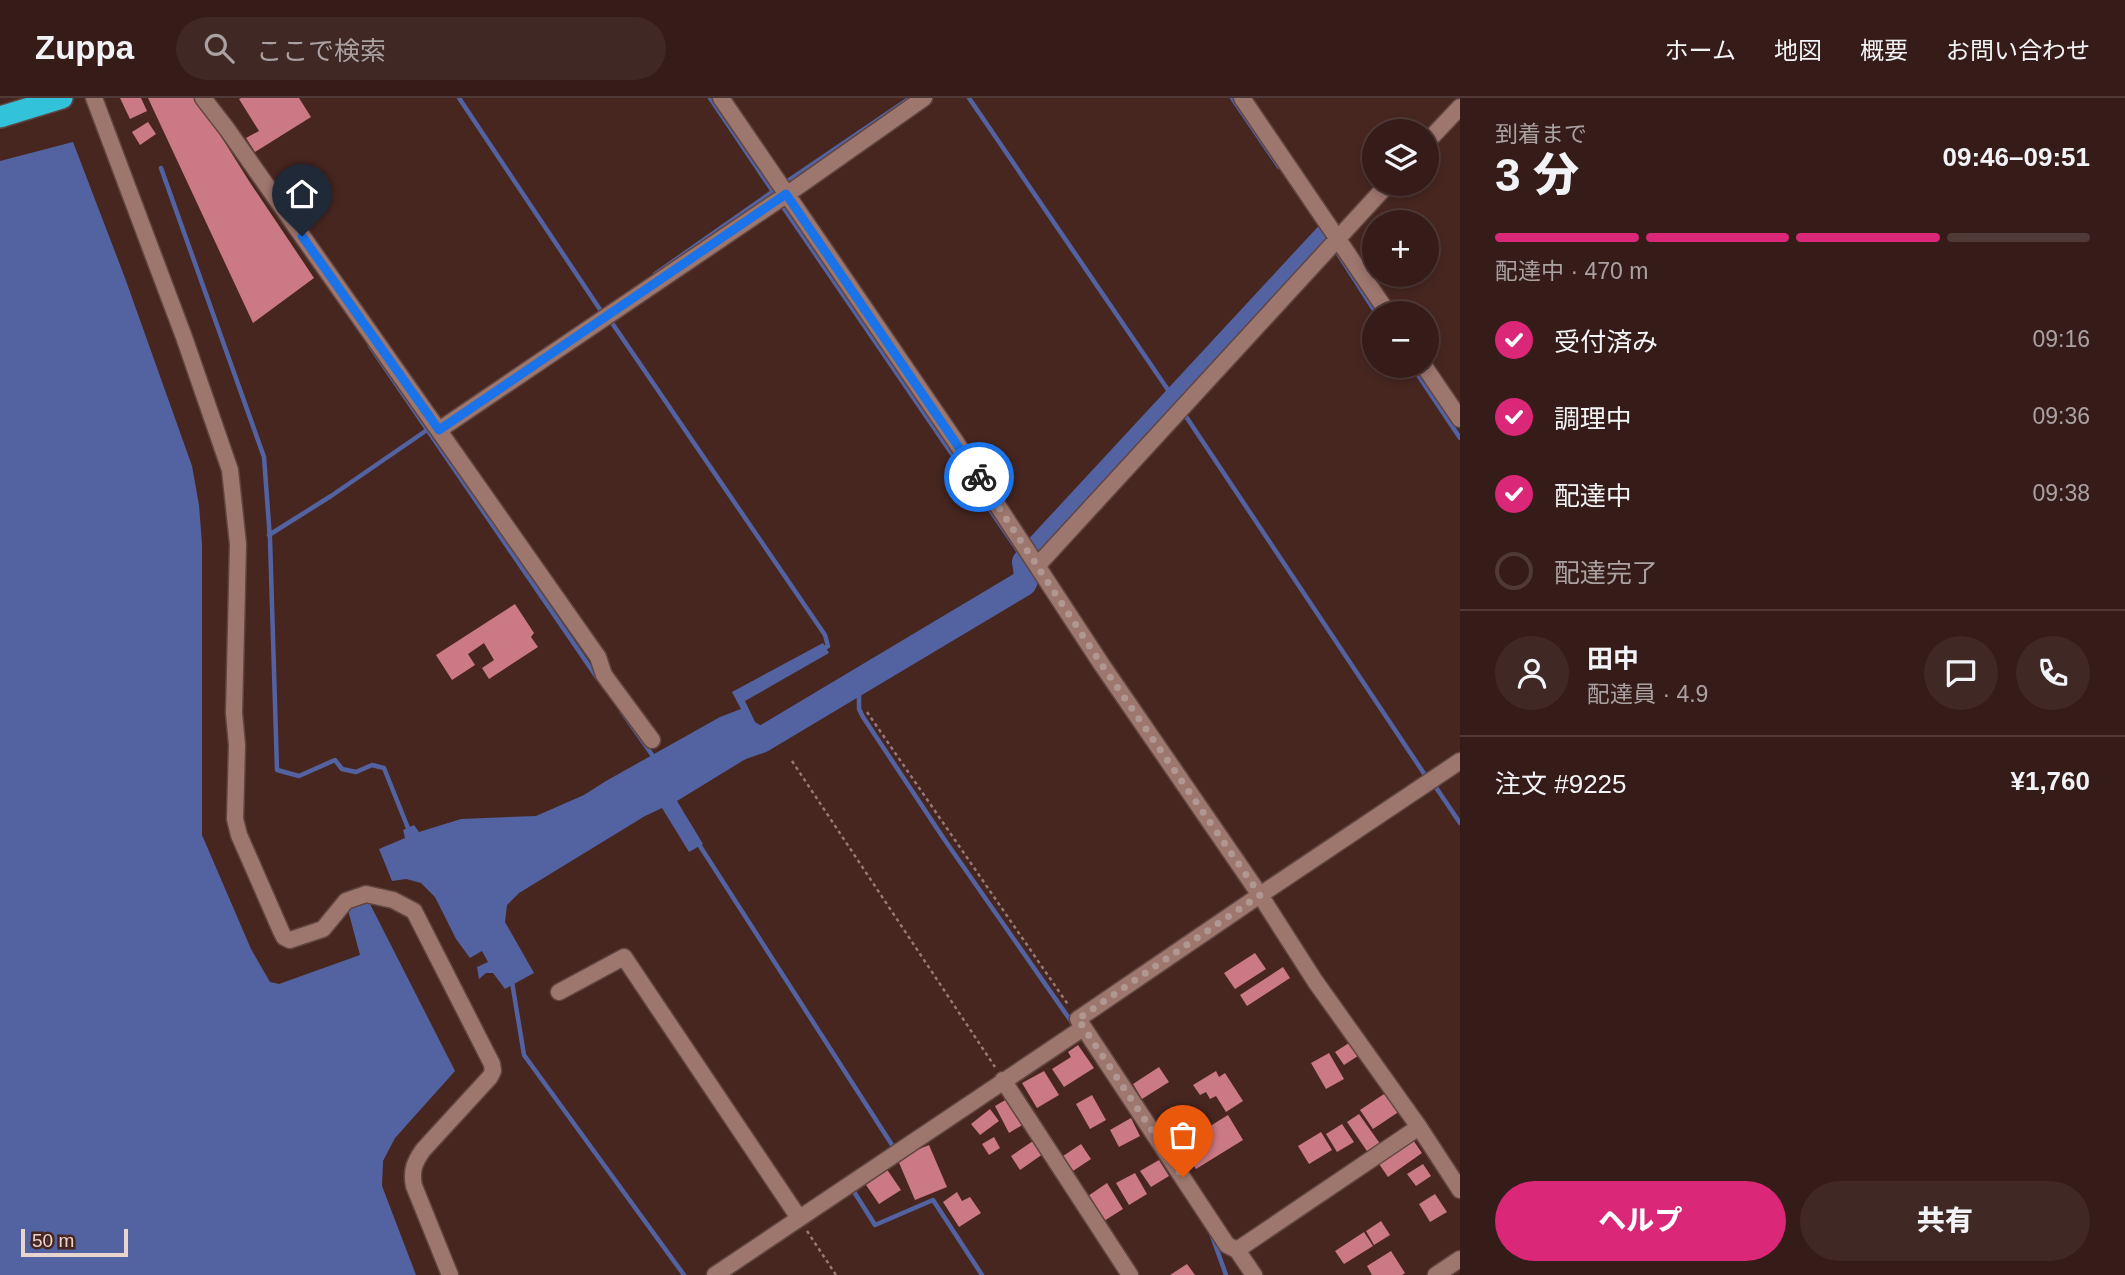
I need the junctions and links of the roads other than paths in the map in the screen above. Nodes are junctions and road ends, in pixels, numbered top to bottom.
1 (62, 98) edge
2 (94, 98) edge
3 (203, 98) edge
4 (721, 98) edge
5 (924, 98) edge
6 (1242, 98) edge
7 (1460, 107) edge
8 (0, 117) edge
9 (1439, 129) edge
10 (786, 194) junction
11 (1376, 196) edge
12 (1333, 237) junction
13 (1379, 301) edge
14 (1432, 378) edge
15 (1460, 419) edge
16 (439, 430) junction
17 (1033, 559) junction
18 (652, 740) dead end
19 (1460, 761) edge
20 (1260, 895) junction
21 (559, 992) dead end
22 (1079, 1027) junction
23 (1003, 1080) junction
24 (1419, 1128) junction
25 (1460, 1190) edge
26 (799, 1218) junction
27 (1237, 1250) junction
28 (1460, 1259) edge
29 (450, 1275) edge
30 (715, 1275) edge
31 (1130, 1275) edge
32 (1254, 1275) edge
33 (1436, 1275) edge

1 - 8 highway
2 - 29 street
3 - 16 street
4 - 10 street
5 - 10 street
6 - 12 street
7 - 9 street
10 - 16 street
10 - 17 street
11 - 12 street
12 - 13 street
12 - 17 street
14 - 15 street
16 - 18 street
17 - 20 street
19 - 20 street
20 - 22 street
20 - 24 street
21 - 26 street
22 - 23 street
22 - 27 street
23 - 26 street
23 - 31 street
24 - 25 street
24 - 27 street
26 - 30 street
27 - 32 street
28 - 33 street

